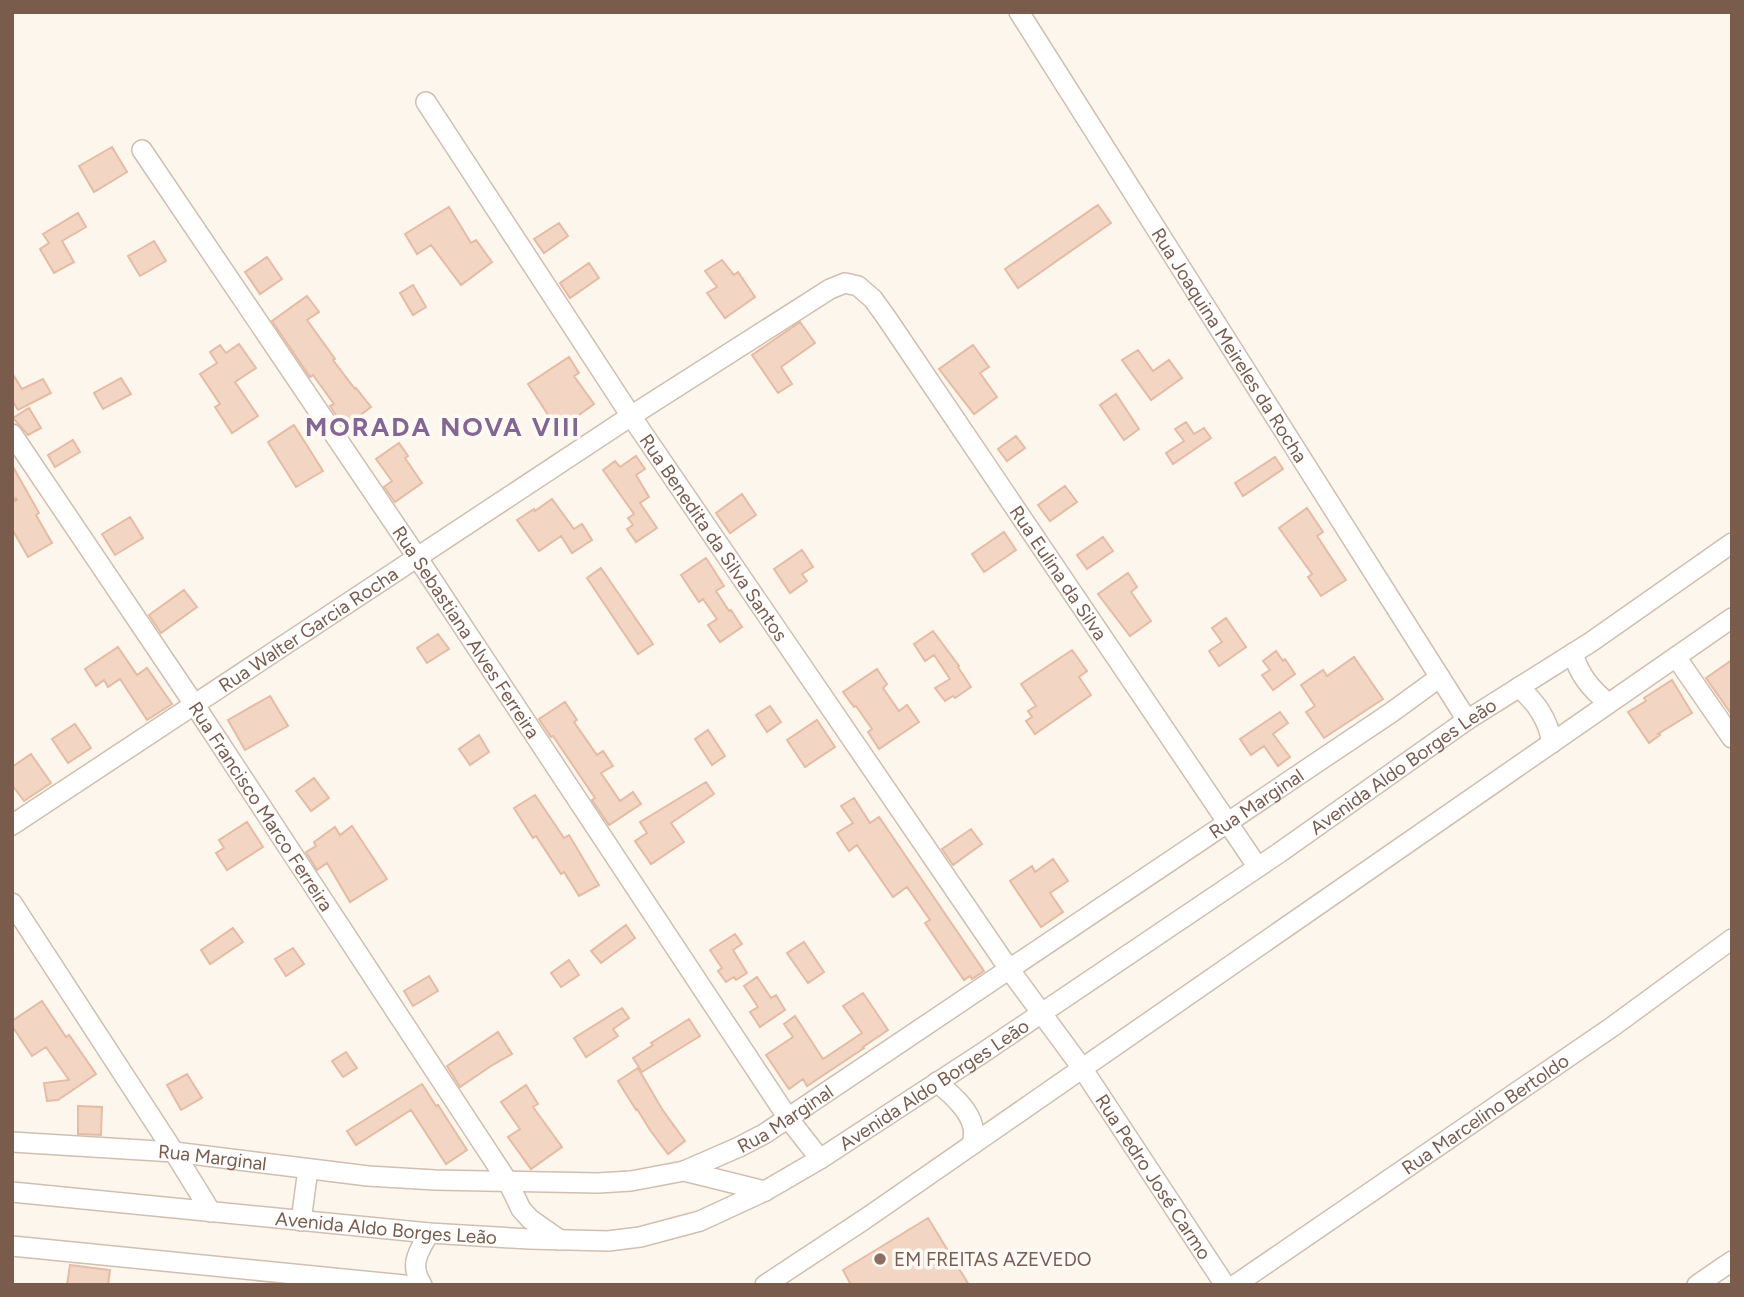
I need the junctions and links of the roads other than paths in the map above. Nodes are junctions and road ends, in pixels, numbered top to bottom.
1 (1019, 12) edge
2 (426, 102) dead end
3 (142, 150) dead end
4 (853, 285) joint
5 (631, 416) junction
6 (12, 434) edge
7 (1732, 543) edge
8 (417, 558) junction
9 (1732, 618) edge
10 (1573, 653) junction
11 (1676, 657) junction
12 (1440, 677) junction
13 (1519, 687) junction
14 (194, 704) junction
15 (1608, 704) junction
16 (1467, 720) junction
17 (1732, 738) edge
18 (1552, 743) junction
19 (1227, 824) junction
20 (12, 825) edge
21 (1257, 866) junction
22 (12, 903) edge
23 (1732, 939) edge
24 (1009, 969) junction
25 (1041, 1013) junction
26 (1082, 1069) junction
27 (937, 1082) junction
28 (788, 1118) junction
29 (12, 1142) edge
30 (973, 1144) junction
31 (174, 1152) junction
32 (820, 1159) junction
33 (308, 1169) junction
34 (684, 1171) junction
35 (508, 1182) junction
36 (765, 1191) junction
37 (12, 1192) edge
38 (211, 1212) junction
39 (301, 1221) junction
40 (429, 1233) junction
41 (560, 1240) junction
42 (12, 1246) edge
43 (1732, 1261) edge
44 (328, 1281) edge
45 (404, 1285) edge
46 (422, 1285) edge
47 (765, 1285) edge
48 (1225, 1285) edge
49 (1235, 1285) edge
50 (1697, 1285) edge

1 - 12 street, Rua Joaquina Meireles da Rocha
2 - 5 street, Rua Benedita da Silva Santos
3 - 8 street, Rua Sebastiana Alves Ferreira
4 - 5 street, Rua Walter Garcia Rocha
4 - 19 street, Rua Eulina da Silva
5 - 8 street, Rua Walter Garcia Rocha
5 - 24 street, Rua Benedita da Silva Santos
6 - 14 street, Rua Francisco Marco Ferreira
7 - 10 street, Avenida Aldo Borges Leão
8 - 14 street, Rua Walter Garcia Rocha
8 - 28 street, Rua Sebastiana Alves Ferreira
9 - 11 street
10 - 13 street, Avenida Aldo Borges Leão
10 - 15 street
11 - 15 street
11 - 17 street
12 - 16 street, Rua Joaquina Meireles da Rocha
12 - 19 street, Rua Marginal
13 - 16 street, Avenida Aldo Borges Leão
13 - 18 street
14 - 20 street, Rua Walter Garcia Rocha
14 - 35 street, Rua Francisco Marco Ferreira
15 - 18 street
16 - 21 street, Avenida Aldo Borges Leão
18 - 26 street
19 - 21 street, Rua Eulina da Silva
19 - 24 street, Rua Marginal
21 - 25 street, Avenida Aldo Borges Leão
22 - 31 street
23 - 49 street, Rua Marcelino Bertoldo
24 - 25 street, Rua Benedita da Silva Santos
24 - 28 street, Rua Marginal
25 - 26 street, Rua Pedro José Carmo
25 - 27 street, Avenida Aldo Borges Leão
26 - 30 street
26 - 48 street, Rua Pedro José Carmo
27 - 30 street
27 - 32 street, Avenida Aldo Borges Leão
28 - 32 street, Rua Sebastiana Alves Ferreira
28 - 34 street, Rua Marginal
29 - 31 street, Rua Marginal
30 - 47 street
31 - 33 street, Rua Marginal
31 - 38 street
32 - 36 street, Avenida Aldo Borges Leão
33 - 35 street, Rua Marginal
33 - 39 street
34 - 35 street, Rua Marginal
34 - 36 street
35 - 41 street, Rua Francisco Marco Ferreira
36 - 41 street, Avenida Aldo Borges Leão
37 - 38 street, Avenida Aldo Borges Leão
38 - 39 street, Avenida Aldo Borges Leão
39 - 40 street, Avenida Aldo Borges Leão
40 - 41 street, Avenida Aldo Borges Leão
40 - 46 street
42 - 44 street
43 - 50 street
44 - 45 street

